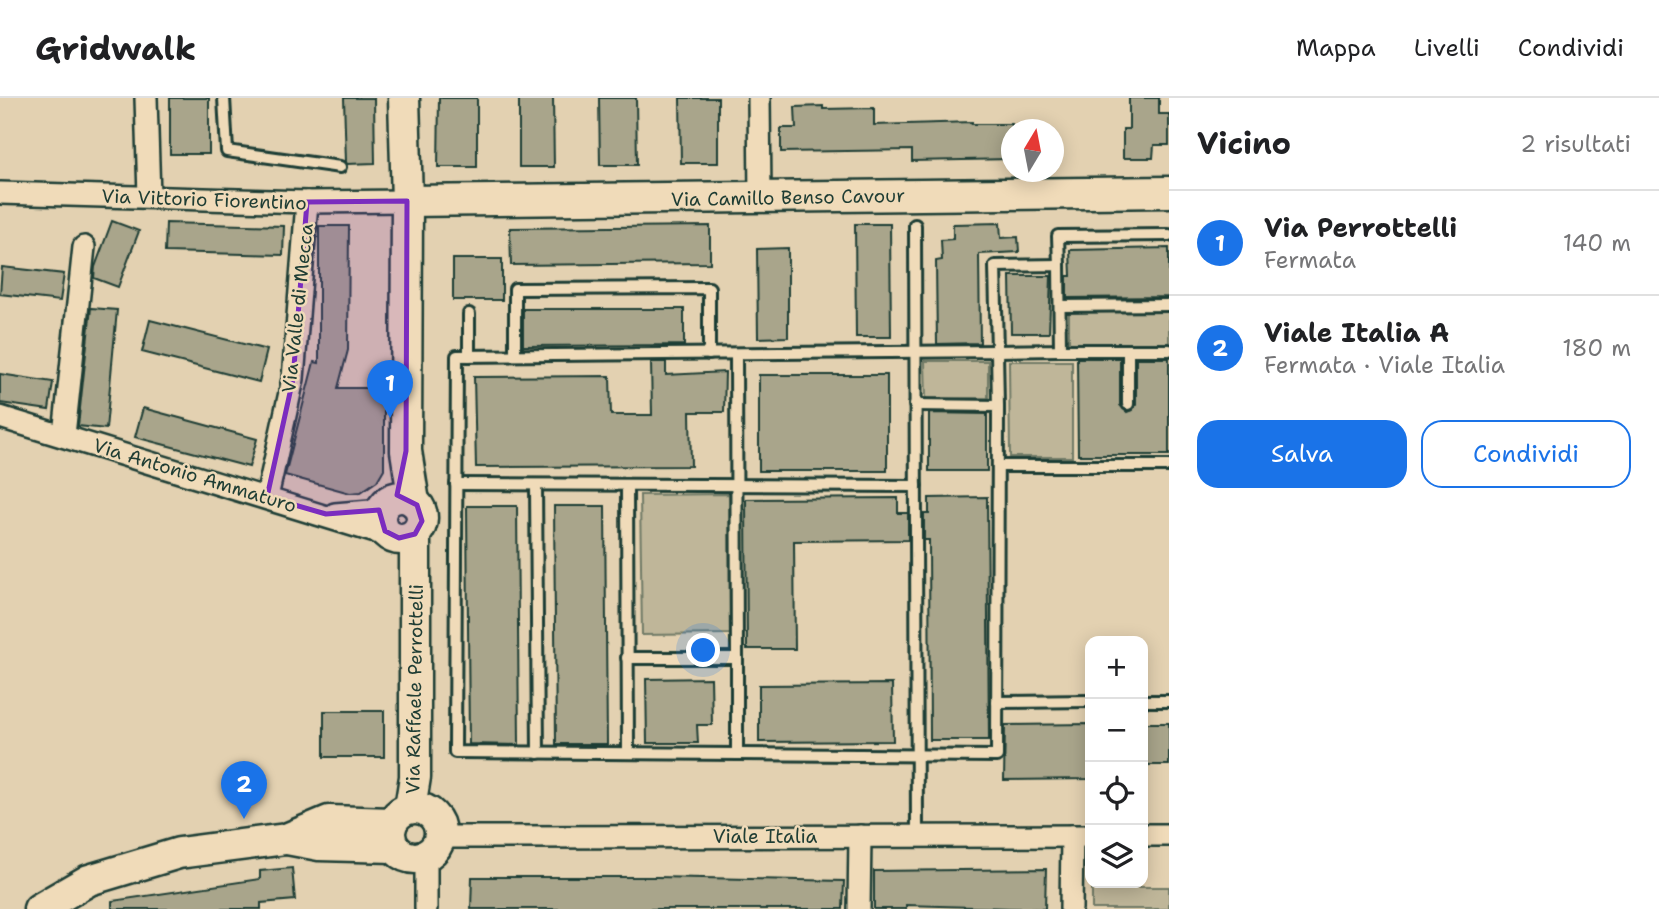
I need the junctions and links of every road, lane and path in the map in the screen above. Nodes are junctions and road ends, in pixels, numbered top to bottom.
1 (146, 98) edge
2 (224, 98) edge
3 (404, 98) edge
4 (759, 98) edge
5 (340, 167) dead end
6 (1169, 192) edge
7 (0, 193) edge
8 (149, 197) junction
9 (760, 197) junction
10 (407, 201) junction
11 (307, 202) junction
12 (915, 225) dead end
13 (1169, 235) edge
14 (84, 247) dead end
15 (1059, 265) junction
16 (1169, 305) edge
17 (1060, 306) junction
18 (469, 313) dead end
19 (1060, 350) junction
20 (1128, 350) junction
21 (1169, 350) edge
22 (997, 351) junction
23 (915, 352) junction
24 (709, 354) junction
25 (736, 354) junction
26 (515, 355) junction
27 (469, 356) junction
28 (1128, 404) dead end
29 (915, 405) junction
30 (998, 406) junction
31 (0, 416) edge
32 (64, 435) junction
33 (998, 466) junction
34 (1169, 466) edge
35 (456, 484) junction
36 (536, 485) junction
37 (627, 485) junction
38 (737, 485) junction
39 (916, 486) junction
40 (267, 497) junction
41 (400, 520) junction
42 (627, 658) junction
43 (737, 658) junction
44 (1085, 701) edge
45 (1148, 701) edge
46 (1169, 701) edge
47 (997, 702) junction
48 (538, 752) junction
49 (628, 753) junction
50 (737, 754) junction
51 (917, 756) junction
52 (399, 826) junction
53 (1148, 835) edge
54 (1169, 835) edge
55 (860, 836) junction
56 (917, 836) junction
57 (1081, 836) edge
58 (434, 846) junction
59 (39, 909) edge
60 (426, 909) edge
61 (859, 909) edge
62 (1071, 909) edge

1 - 8 street
2 - 5 lane
3 - 10 main road
4 - 9 street
6 - 9 main road, Via Camillo Benso Cavour
7 - 8 street, Via Vittorio Fiorentino
8 - 11 street, Via Vittorio Fiorentino
9 - 10 main road, Via Camillo Benso Cavour
10 - 11 street, Via Vittorio Fiorentino
10 - 41 main road
11 - 40 street, Via Valle di Mecca
12 - 23 lane
13 - 15 lane
14 - 32 street
15 - 17 lane
15 - 22 lane
16 - 17 lane
17 - 19 lane
18 - 27 lane
19 - 20 lane
19 - 22 lane
20 - 21 lane
20 - 28 lane
22 - 23 lane
22 - 30 lane
23 - 25 lane
23 - 29 lane
24 - 25 lane
24 - 26 lane
24 - 26 lane
25 - 38 lane
26 - 27 lane
27 - 35 lane
29 - 30 lane
29 - 39 lane
30 - 33 lane
31 - 32 street, Via Antonio Ammaturo
32 - 40 street, Via Antonio Ammaturo
33 - 34 lane
33 - 47 lane
35 - 36 lane
35 - 48 lane
36 - 37 lane
36 - 48 lane
37 - 38 lane
37 - 42 lane
38 - 39 lane
38 - 43 lane
39 - 51 lane
40 - 41 street, Via Antonio Ammaturo
41 - 52 main road, Via Raffaele Perrottelli
42 - 43 lane
42 - 49 lane
43 - 50 lane
44 - 47 lane
45 - 46 lane
47 - 51 lane
48 - 49 lane
49 - 50 lane
50 - 51 lane
51 - 56 lane
52 - 58 main road
52 - 58 main road
52 - 59 main road
53 - 54 street
55 - 56 street, Viale Italia
55 - 58 street, Viale Italia
55 - 61 street
56 - 57 street, Viale Italia
57 - 62 street
58 - 60 street

